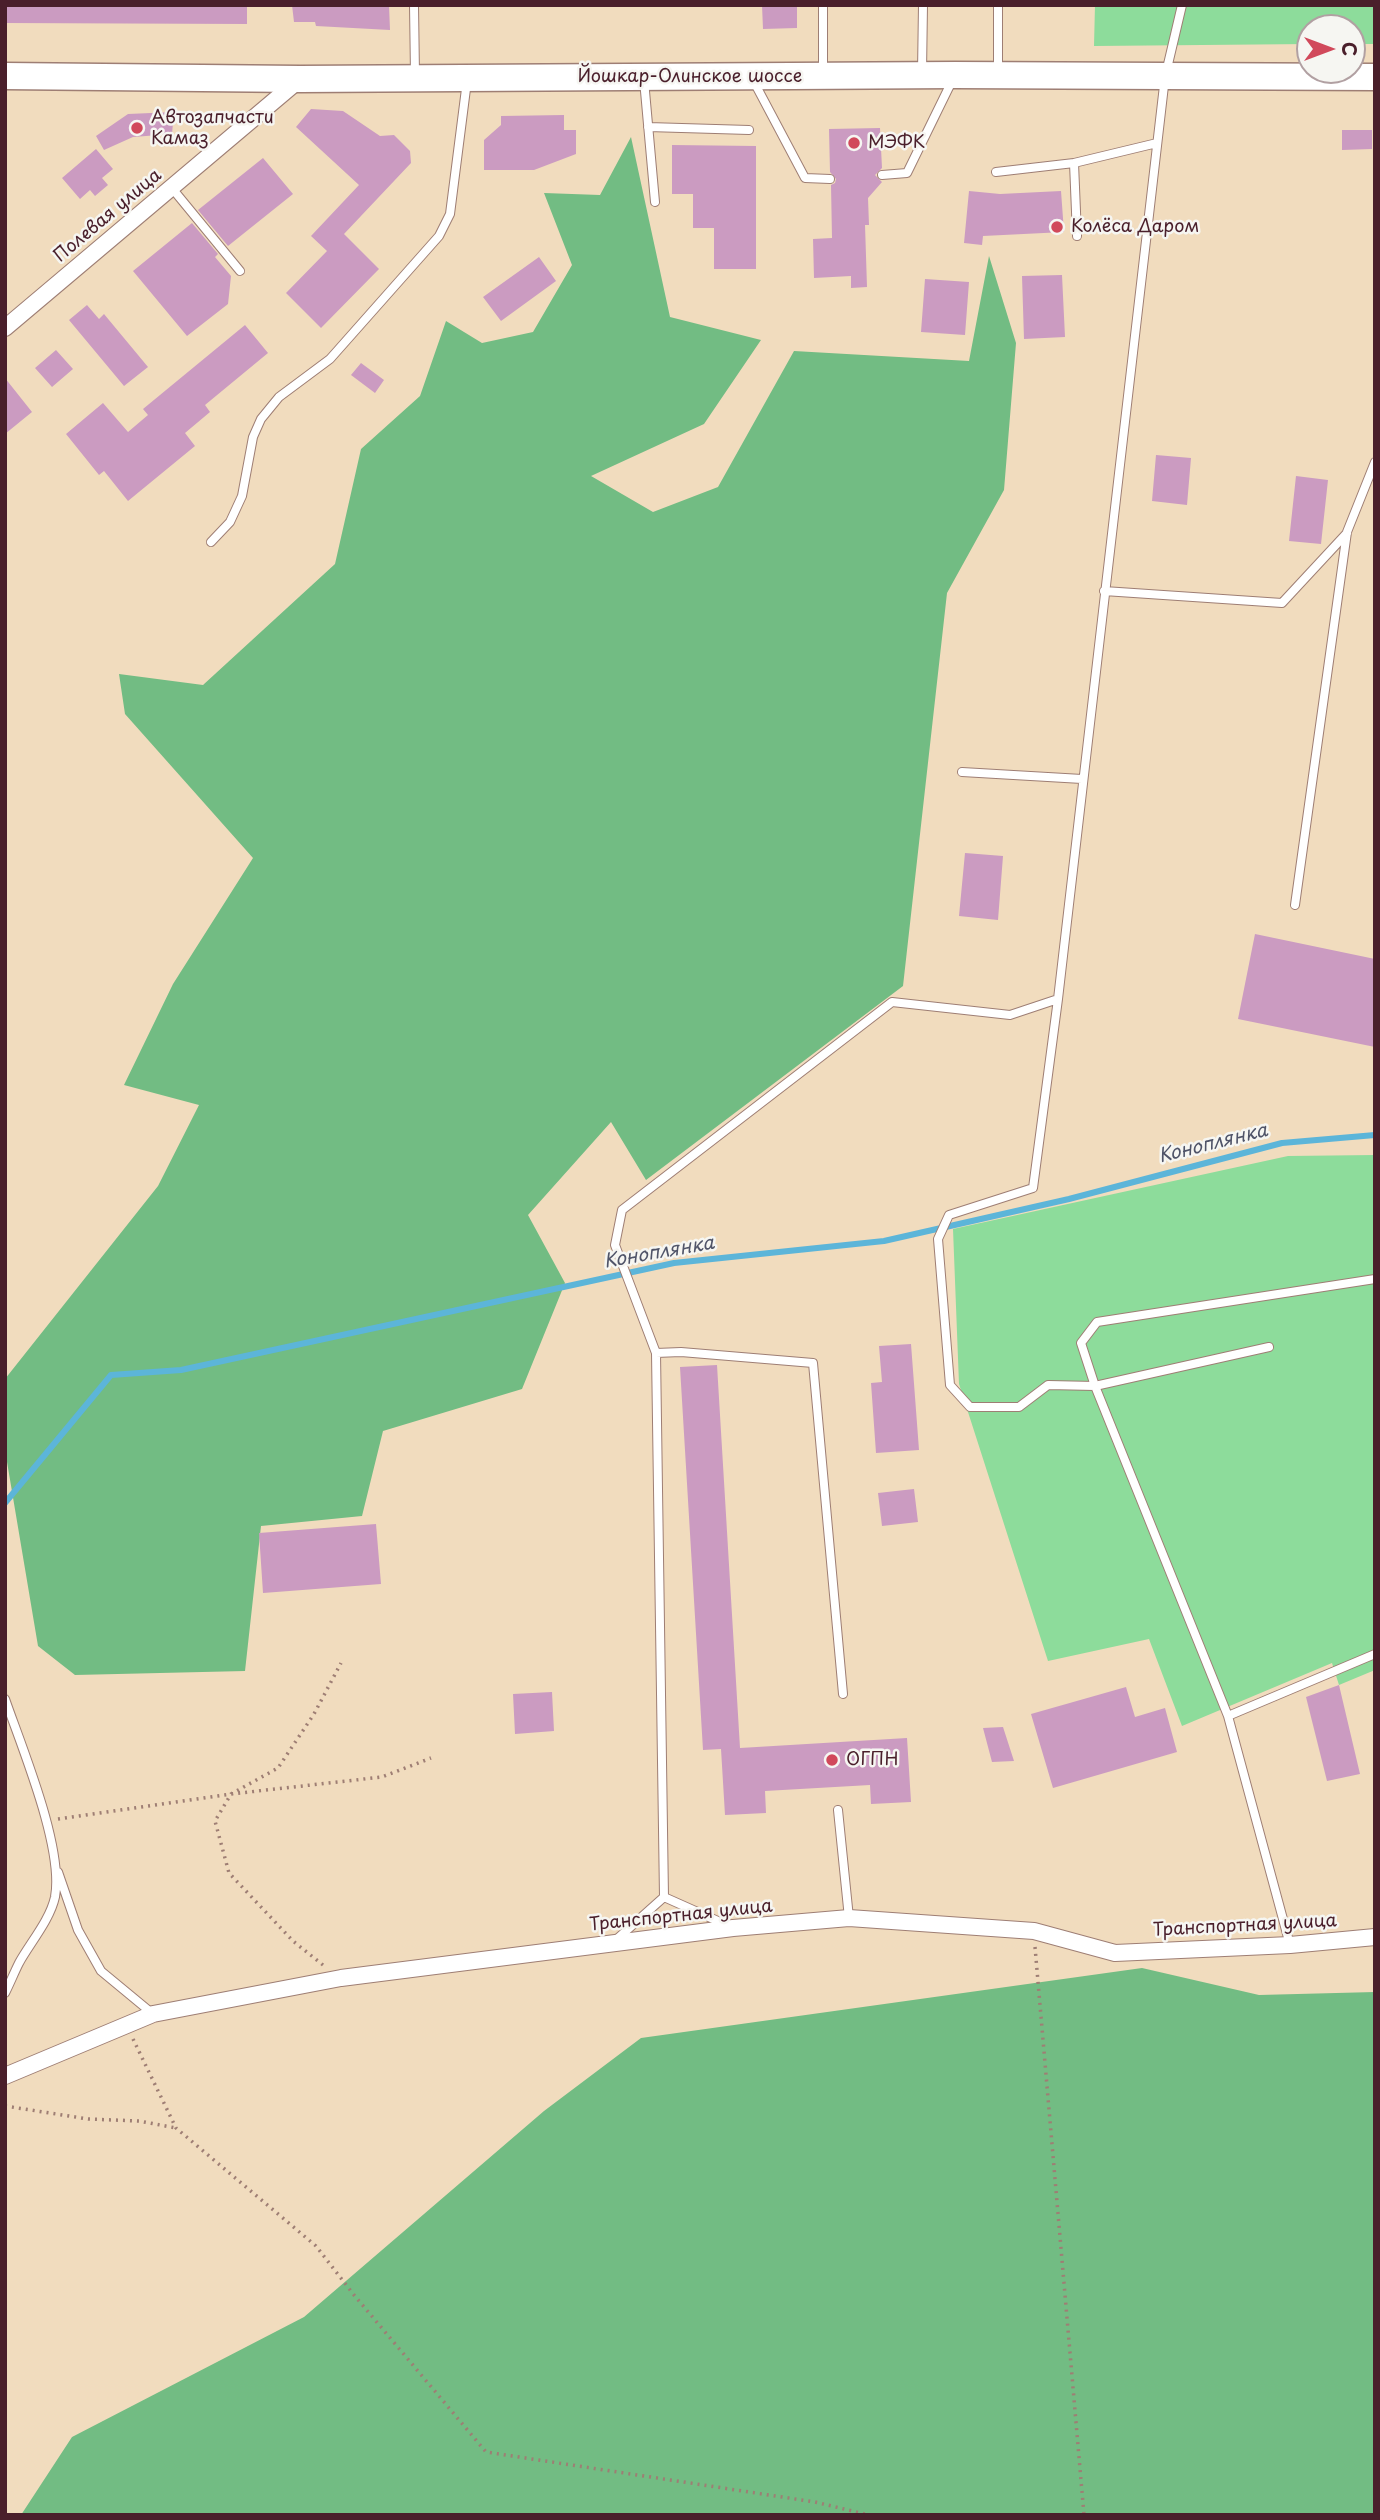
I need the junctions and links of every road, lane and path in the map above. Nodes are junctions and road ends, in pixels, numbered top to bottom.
1 (414, 5) edge
2 (822, 5) edge
3 (923, 5) edge
4 (998, 5) edge
5 (1182, 5) edge
6 (922, 75) junction
7 (955, 75) junction
8 (5, 76) edge
9 (751, 76) junction
10 (823, 76) junction
11 (998, 76) junction
12 (644, 77) junction
13 (1165, 77) junction
14 (1375, 77) edge
15 (415, 78) junction
16 (467, 78) junction
17 (300, 79) junction
18 (648, 127) junction
19 (748, 130) dead end
20 (1157, 143) junction
21 (1074, 163) junction
22 (996, 172) dead end
23 (882, 175) dead end
24 (831, 179) dead end
25 (171, 187) junction
26 (655, 202) dead end
27 (1077, 236) dead end
28 (240, 271) dead end
29 (5, 328) edge
30 (1375, 462) edge
31 (1347, 532) junction
32 (211, 542) dead end
33 (1104, 591) junction
34 (962, 772) dead end
35 (1083, 779) junction
36 (1295, 905) dead end
37 (1058, 999) junction
38 (1375, 1279) edge
39 (1269, 1347) dead end
40 (656, 1353) junction
41 (1095, 1386) junction
42 (1375, 1654) edge
43 (341, 1663) dead end
44 (843, 1694) dead end
45 (5, 1699) edge
46 (1228, 1716) junction
47 (431, 1758) dead end
48 (230, 1794) junction
49 (838, 1810) dead end
50 (46, 1821) junction
51 (55, 1866) junction
52 (664, 1897) junction
53 (849, 1918) junction
54 (733, 1928) junction
55 (1034, 1931) junction
56 (1375, 1937) edge
57 (613, 1942) junction
58 (1290, 1945) junction
59 (341, 1978) junction
60 (5, 1993) edge
61 (153, 2014) junction
62 (126, 2025) junction
63 (5, 2076) edge
64 (5, 2106) edge
65 (176, 2128) junction
66 (869, 2515) edge
67 (1084, 2515) edge

1 - 15 lane
2 - 10 lane
3 - 6 lane
4 - 11 lane
5 - 13 lane
6 - 7 main road, Йошкар-Олинское шоссе
6 - 10 main road, Йошкар-Олинское шоссе
7 - 11 main road, Йошкар-Олинское шоссе
7 - 23 lane
8 - 17 main road, Йошкар-Олинское шоссе
9 - 10 main road, Йошкар-Олинское шоссе
9 - 12 main road, Йошкар-Олинское шоссе
9 - 24 lane
11 - 13 main road, Йошкар-Олинское шоссе
12 - 16 main road, Йошкар-Олинское шоссе
12 - 18 lane
13 - 14 main road, Йошкар-Олинское шоссе
13 - 20 lane
15 - 16 main road, Йошкар-Олинское шоссе
15 - 17 main road, Йошкар-Олинское шоссе
16 - 32 lane
17 - 25 street, Полевая улица
18 - 19 lane
18 - 26 lane
20 - 21 lane
20 - 33 lane
21 - 22 lane
21 - 27 lane
25 - 28 lane
25 - 29 street, Полевая улица
30 - 31 lane
31 - 33 lane
31 - 36 lane
33 - 35 lane
34 - 35 lane
35 - 37 lane
37 - 40 lane
37 - 41 lane
38 - 41 lane
39 - 41 lane
40 - 44 lane
40 - 52 lane
41 - 46 lane
42 - 46 lane
43 - 48 path
45 - 50 lane
46 - 58 lane
47 - 48 path
48 - 50 path
48 - 59 path
49 - 53 lane
50 - 51 lane
51 - 60 lane
51 - 61 lane
52 - 54 lane
52 - 57 lane
53 - 54 street, Транспортная улица
53 - 55 street, Транспортная улица
54 - 57 street, Транспортная улица
55 - 58 street, Транспортная улица
55 - 67 path
56 - 58 street, Транспортная улица
57 - 59 street, Транспортная улица
59 - 61 street, Транспортная улица
61 - 62 street, Транспортная улица
62 - 63 street, Транспортная улица
62 - 65 path
64 - 65 path
65 - 66 path

